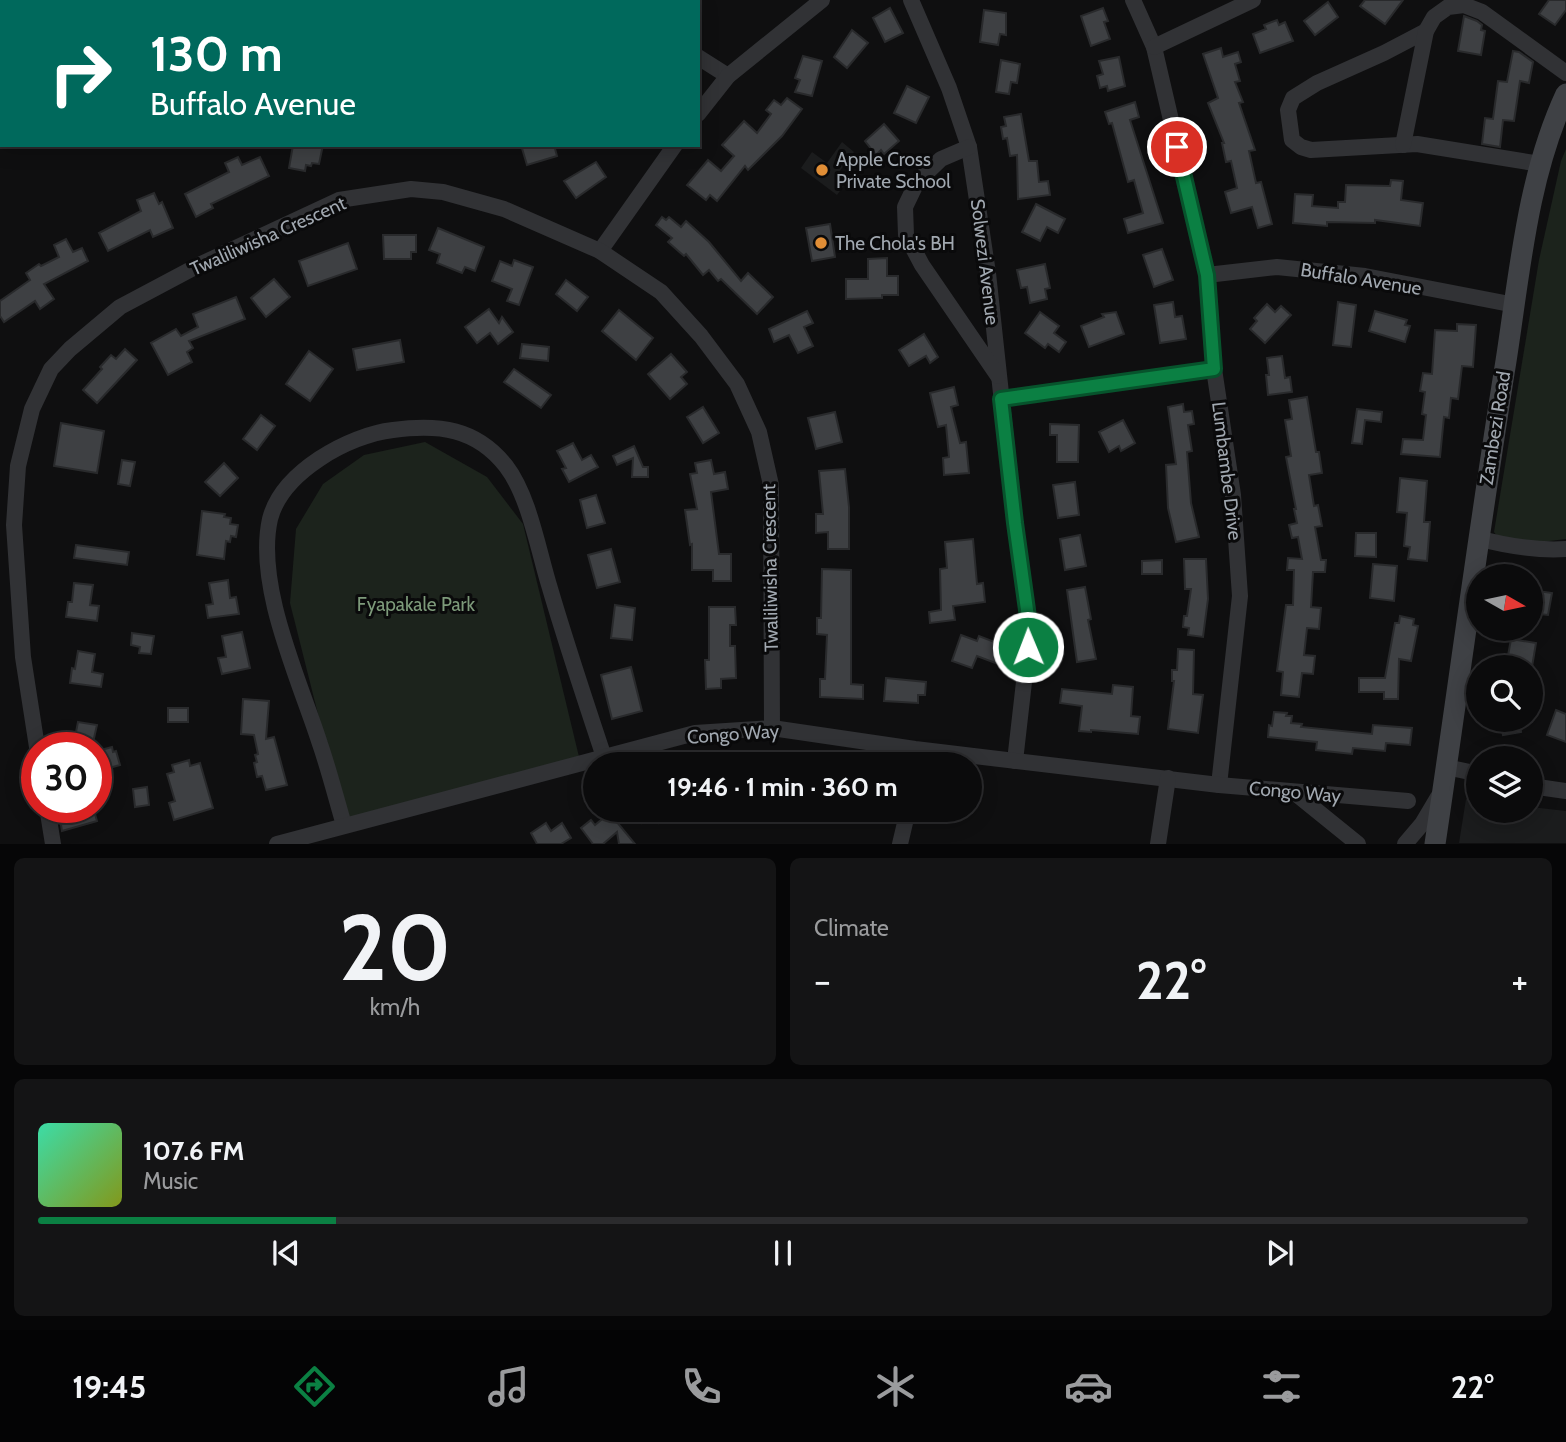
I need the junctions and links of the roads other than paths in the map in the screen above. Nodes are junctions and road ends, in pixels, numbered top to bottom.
1 (822, 0) edge
2 (911, 0) edge
3 (1133, 0) edge
4 (1253, 0) edge
5 (1426, 31) junction
6 (1154, 47) junction
7 (700, 58) edge
8 (1566, 73) edge
9 (728, 76) junction
10 (1566, 94) edge
11 (700, 111) edge
12 (1403, 145) junction
13 (674, 147) edge
14 (969, 147) junction
15 (1540, 163) junction
16 (600, 251) junction
17 (1207, 275) junction
18 (1514, 306) junction
19 (1214, 369) junction
20 (999, 377) junction
21 (1001, 399) junction
22 (1477, 538) junction
23 (1566, 549) edge
24 (772, 728) junction
25 (35, 732) edge
26 (602, 752) edge
27 (623, 752) edge
28 (890, 752) edge
29 (982, 760) edge
30 (1015, 761) junction
31 (583, 762) edge
32 (1466, 775) edge
33 (1445, 776) junction
34 (1168, 778) junction
35 (1220, 785) junction
36 (1543, 788) edge
37 (1566, 791) edge
38 (1295, 793) junction
39 (1408, 801) dead end
40 (905, 822) edge
41 (49, 823) edge
42 (344, 825) junction
43 (52, 844) edge
44 (277, 844) edge
45 (900, 844) edge
46 (1158, 844) edge
47 (1358, 844) edge
48 (1405, 844) edge
49 (1435, 844) edge

1 - 9 street
2 - 14 street, Solwezi Avenue
3 - 6 street, Lumbambe Drive
4 - 6 street
5 - 8 street
5 - 12 street
5 - 12 street
6 - 17 street, Lumbambe Drive
7 - 9 street
9 - 11 street
10 - 15 main road, Zambezi Road
12 - 15 street
13 - 16 street
14 - 20 street, Solwezi Avenue
14 - 20 street, Solwezi Avenue
15 - 18 main road, Zambezi Road
16 - 24 street, Twaliliwisha Crescent
16 - 25 street, Twaliliwisha Crescent
17 - 18 street, Buffalo Avenue
17 - 19 street, Lumbambe Drive
18 - 22 main road, Zambezi Road
19 - 21 street
19 - 35 street, Lumbambe Drive
20 - 21 street, Solwezi Avenue
21 - 30 street, Solwezi Avenue
22 - 23 street
22 - 33 main road, Zambezi Road
24 - 27 street, Congo Way
24 - 28 street, Congo Way
26 - 42 street
29 - 30 street, Congo Way
30 - 34 street, Congo Way
31 - 42 street, Congo Way
32 - 33 street
33 - 48 street
33 - 49 main road, Zambezi Road
34 - 35 street, Congo Way
34 - 46 street
35 - 38 street, Congo Way
36 - 37 street
38 - 39 street, Congo Way
38 - 47 street
40 - 45 street
41 - 43 street
42 - 44 street, Congo Way

